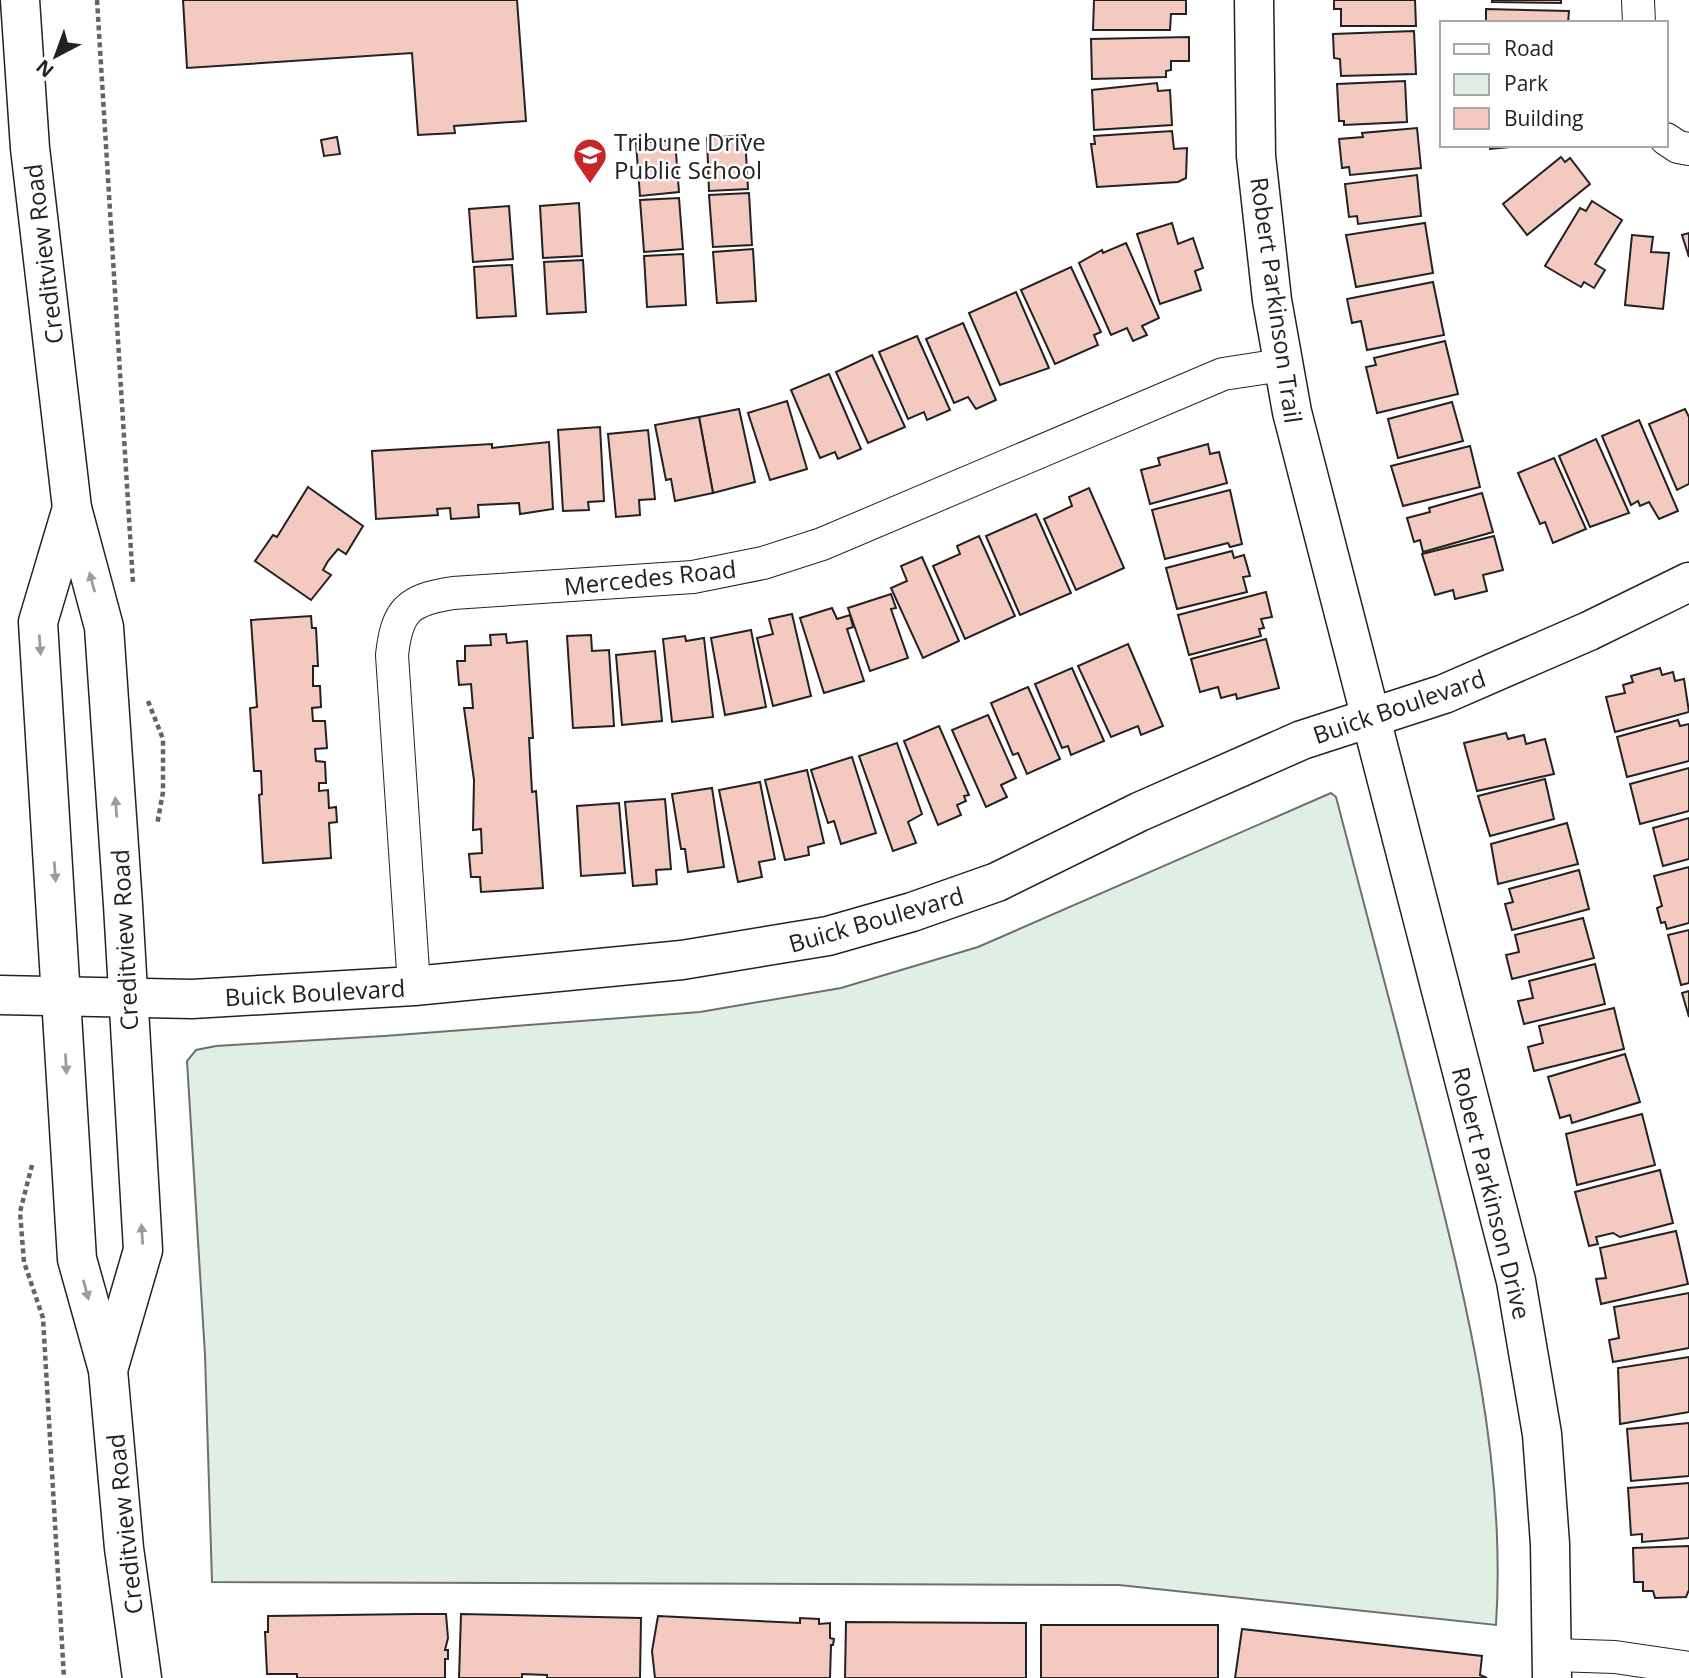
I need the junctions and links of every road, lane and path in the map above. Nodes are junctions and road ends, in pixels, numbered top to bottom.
1 (20, 0) edge
2 (97, 0) edge
3 (1254, 0) edge
4 (1638, 0) edge
5 (1639, 21) edge
6 (1668, 140) edge
7 (1689, 149) edge
8 (1282, 365) junction
9 (72, 508) junction
10 (1689, 582) edge
11 (133, 596) dead end
12 (143, 691) dead end
13 (1371, 718) junction
14 (156, 829) dead end
15 (414, 986) junction
16 (0, 995) edge
17 (62, 996) junction
18 (127, 998) junction
19 (33, 1163) dead end
20 (108, 1370) junction
21 (1553, 1666) edge
22 (1689, 1668) edge
23 (64, 1678) edge
24 (142, 1678) edge

1 - 9 street, Creditview Road
2 - 11 path
3 - 8 street, Robert Parkinson Trail
4 - 5 street
6 - 7 street
8 - 13 street, Robert Parkinson Trail
8 - 15 street, Mercedes Road
9 -> 17 street, Creditview Road
18 -> 9 street, Creditview Road
10 - 13 street, Buick Boulevard
12 - 14 path
13 - 15 street, Buick Boulevard
13 - 21 street, Robert Parkinson Drive
15 - 18 street, Buick Boulevard
16 - 17 street, Buick Boulevard
17 - 18 street, Buick Boulevard
17 -> 20 street, Creditview Road
20 -> 18 street, Creditview Road
19 - 23 path
20 - 24 street, Creditview Road
21 - 22 street

